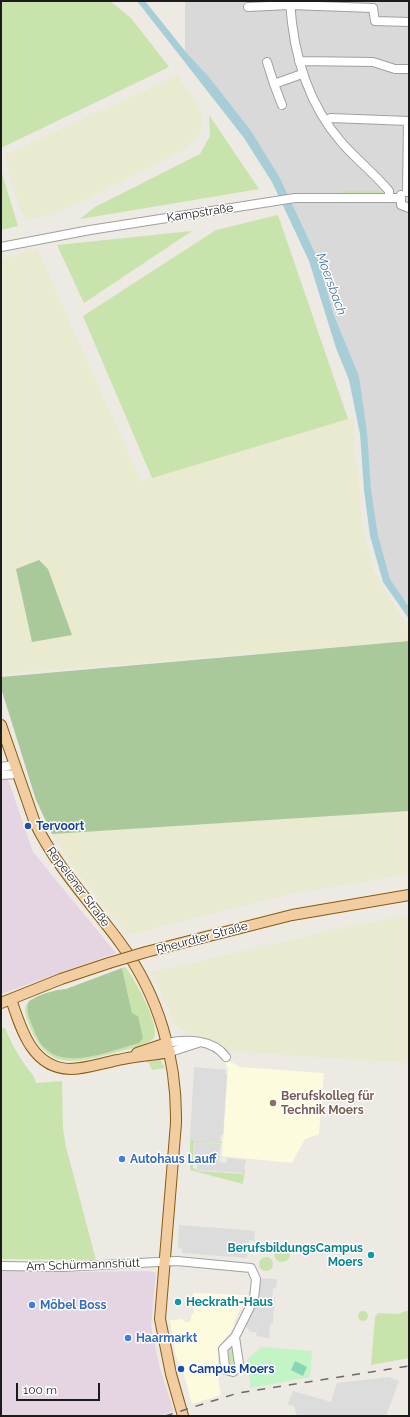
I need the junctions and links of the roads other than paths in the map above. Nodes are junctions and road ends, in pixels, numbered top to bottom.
1 (290, 3) edge
2 (248, 7) dead end
3 (409, 22) edge
4 (299, 61) junction
5 (267, 62) dead end
6 (409, 69) edge
7 (302, 74) junction
8 (274, 84) junction
9 (282, 104) dead end
10 (326, 120) junction
11 (409, 121) edge
12 (408, 192) edge
13 (389, 197) junction
14 (400, 198) junction
15 (409, 209) edge
16 (1, 246) edge
17 (2, 729) edge
18 (1, 743) edge
19 (1, 767) edge
20 (16, 769) junction
21 (1, 775) edge
22 (409, 895) edge
23 (11, 999) junction
24 (1, 1003) edge
25 (168, 1047) junction
26 (226, 1057) dead end
27 (164, 1262) junction
28 (1, 1266) edge
29 (235, 1336) dead end
30 (169, 1362) junction
31 (183, 1416) edge
32 (190, 1416) edge

1 - 2 street
1 - 3 street
1 - 4 street
4 - 6 street
4 - 7 street
5 - 8 street
7 - 8 street
7 - 10 street
8 - 9 street
10 - 11 street
10 - 13 street
11 - 12 street
12 - 14 street
13 - 14 street, Kampstraße
13 - 16 street, Kampstraße
14 - 15 street
17 - 18 street
17 - 20 main road, Repelener Straße
19 - 20 street
20 - 21 street
20 - 25 main road, Repelener Straße
22 - 23 main road, Rheurdter Straße, bridge
23 - 24 main road, Rheurdter Straße
23 - 25 main road
25 - 26 street
25 - 27 main road, Repelener Straße
27 - 28 street, Am Schürmannshütt
27 - 29 street
27 - 30 main road, Repelener Straße
30 - 31 main road, Repelener Straße
30 - 32 main road, Repelener Straße

